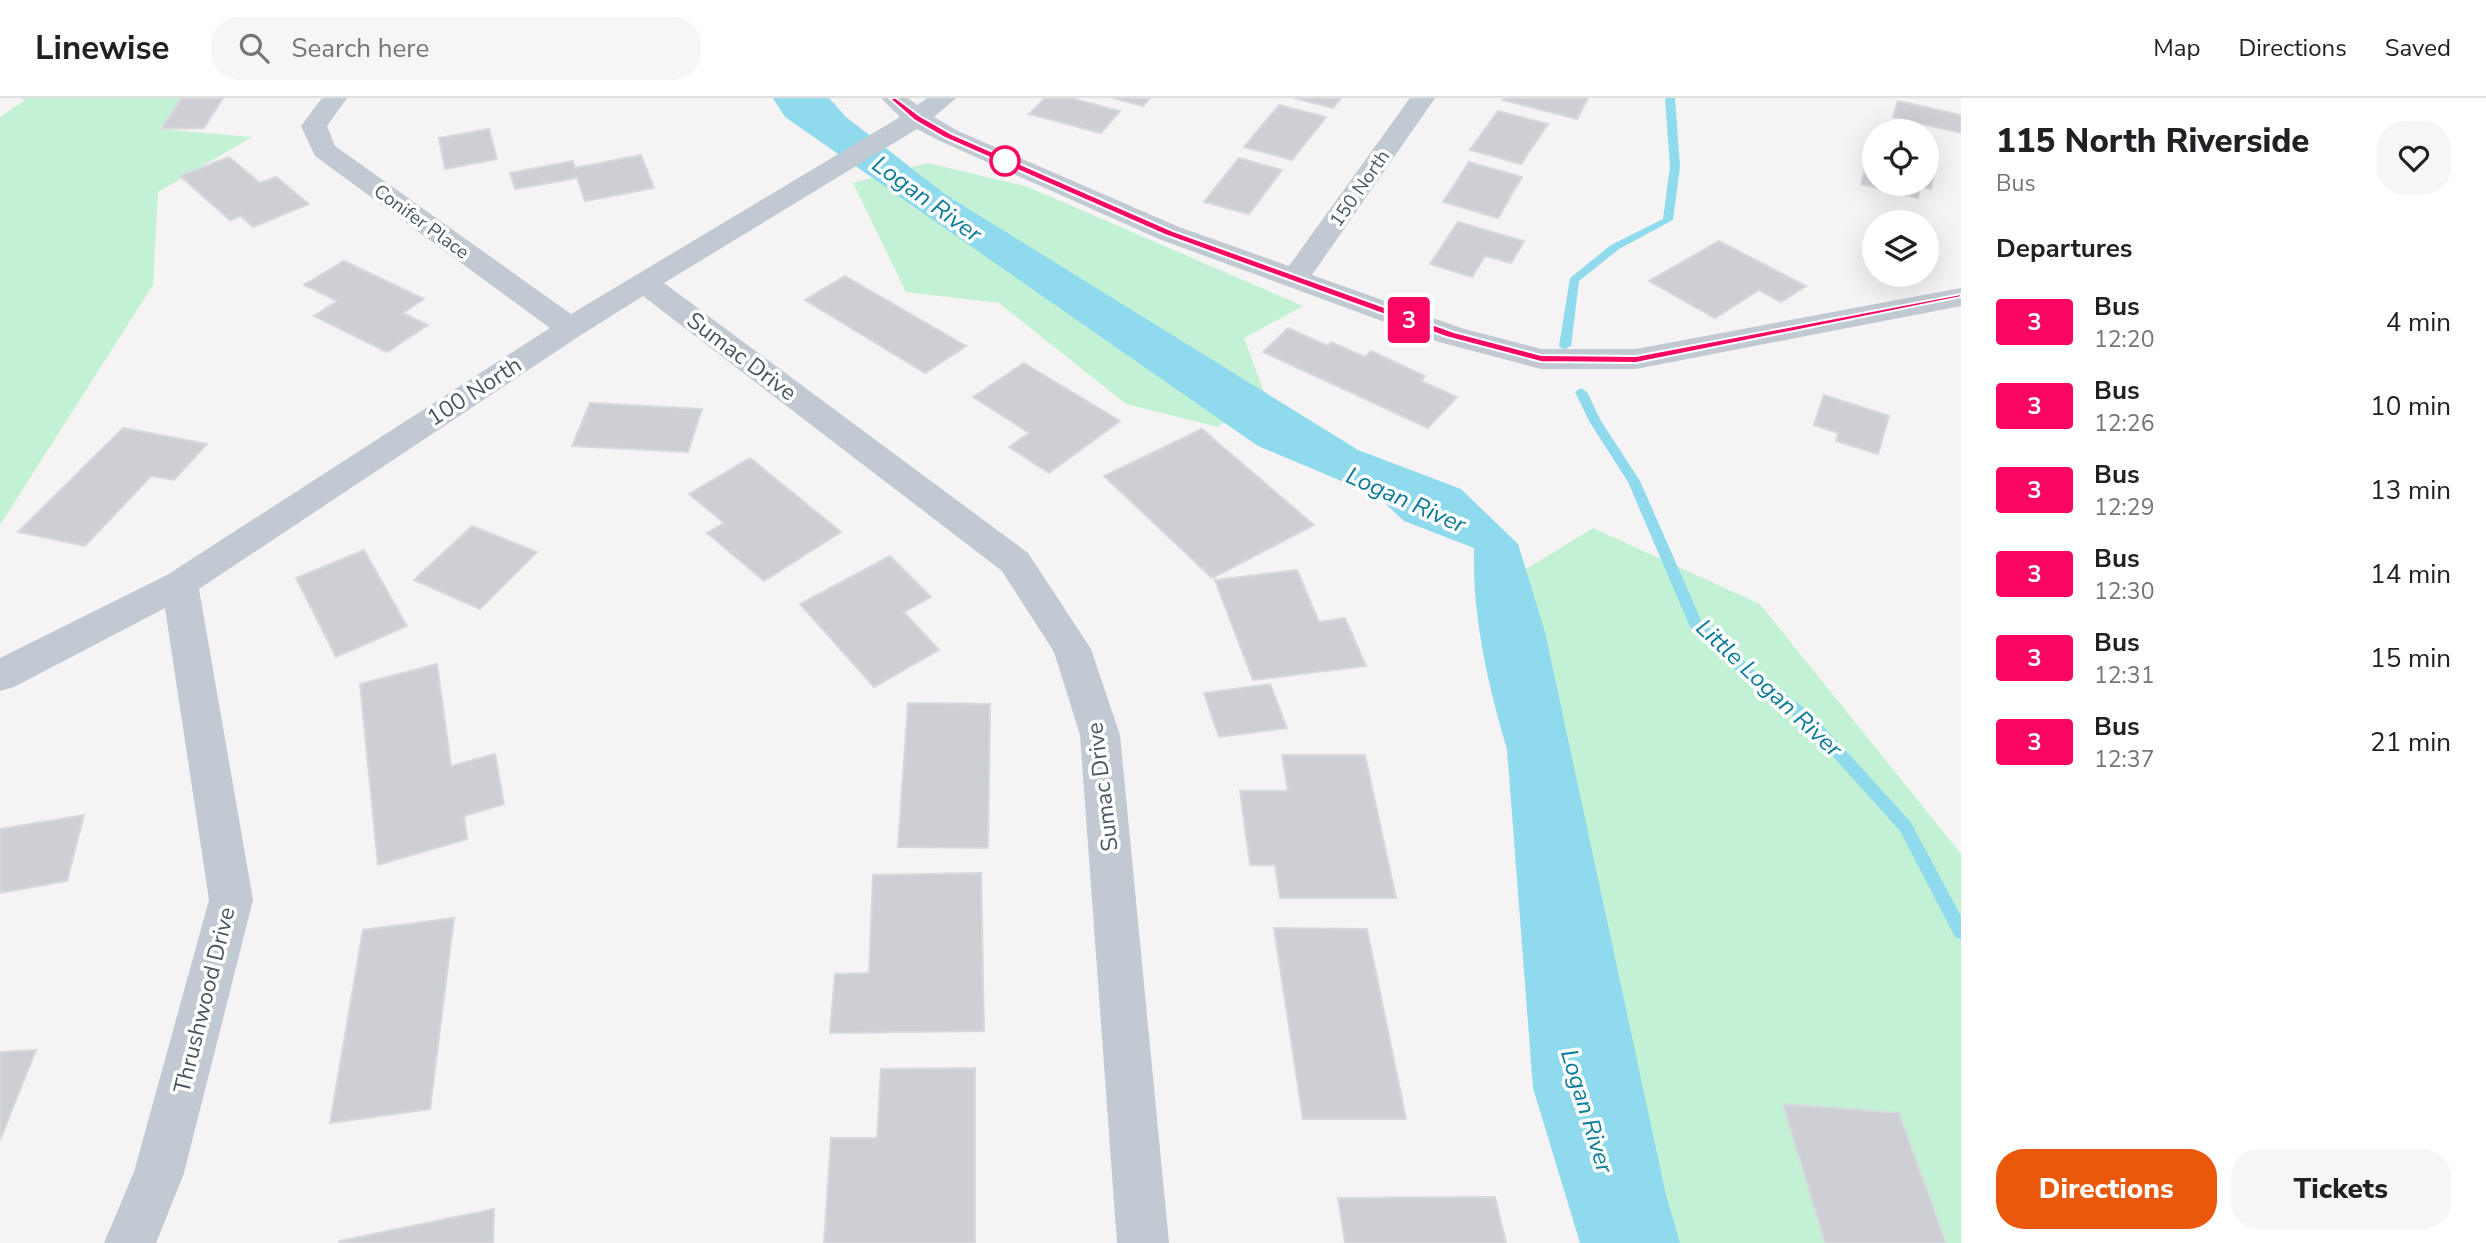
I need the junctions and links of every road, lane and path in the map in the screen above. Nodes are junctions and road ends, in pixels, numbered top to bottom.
1 (335, 98) edge
2 (893, 98) edge
3 (944, 98) edge
4 (1423, 98) edge
5 (917, 118) junction
6 (1295, 278) junction
7 (645, 283) junction
8 (1961, 297) edge
9 (570, 328) junction
10 (180, 584) junction
11 (0, 676) edge
12 (130, 1243) edge
13 (1143, 1243) edge

1 - 9 street, Conifer Place
2 - 5 street
3 - 5 street, 100 North
4 - 6 street, 150 North
5 - 6 street
5 - 7 street, 100 North
6 - 8 street
7 - 9 street, 100 North
7 - 13 street, Sumac Drive
9 - 10 street, 100 North
10 - 11 street, 100 North
10 - 12 street, Thrushwood Drive

